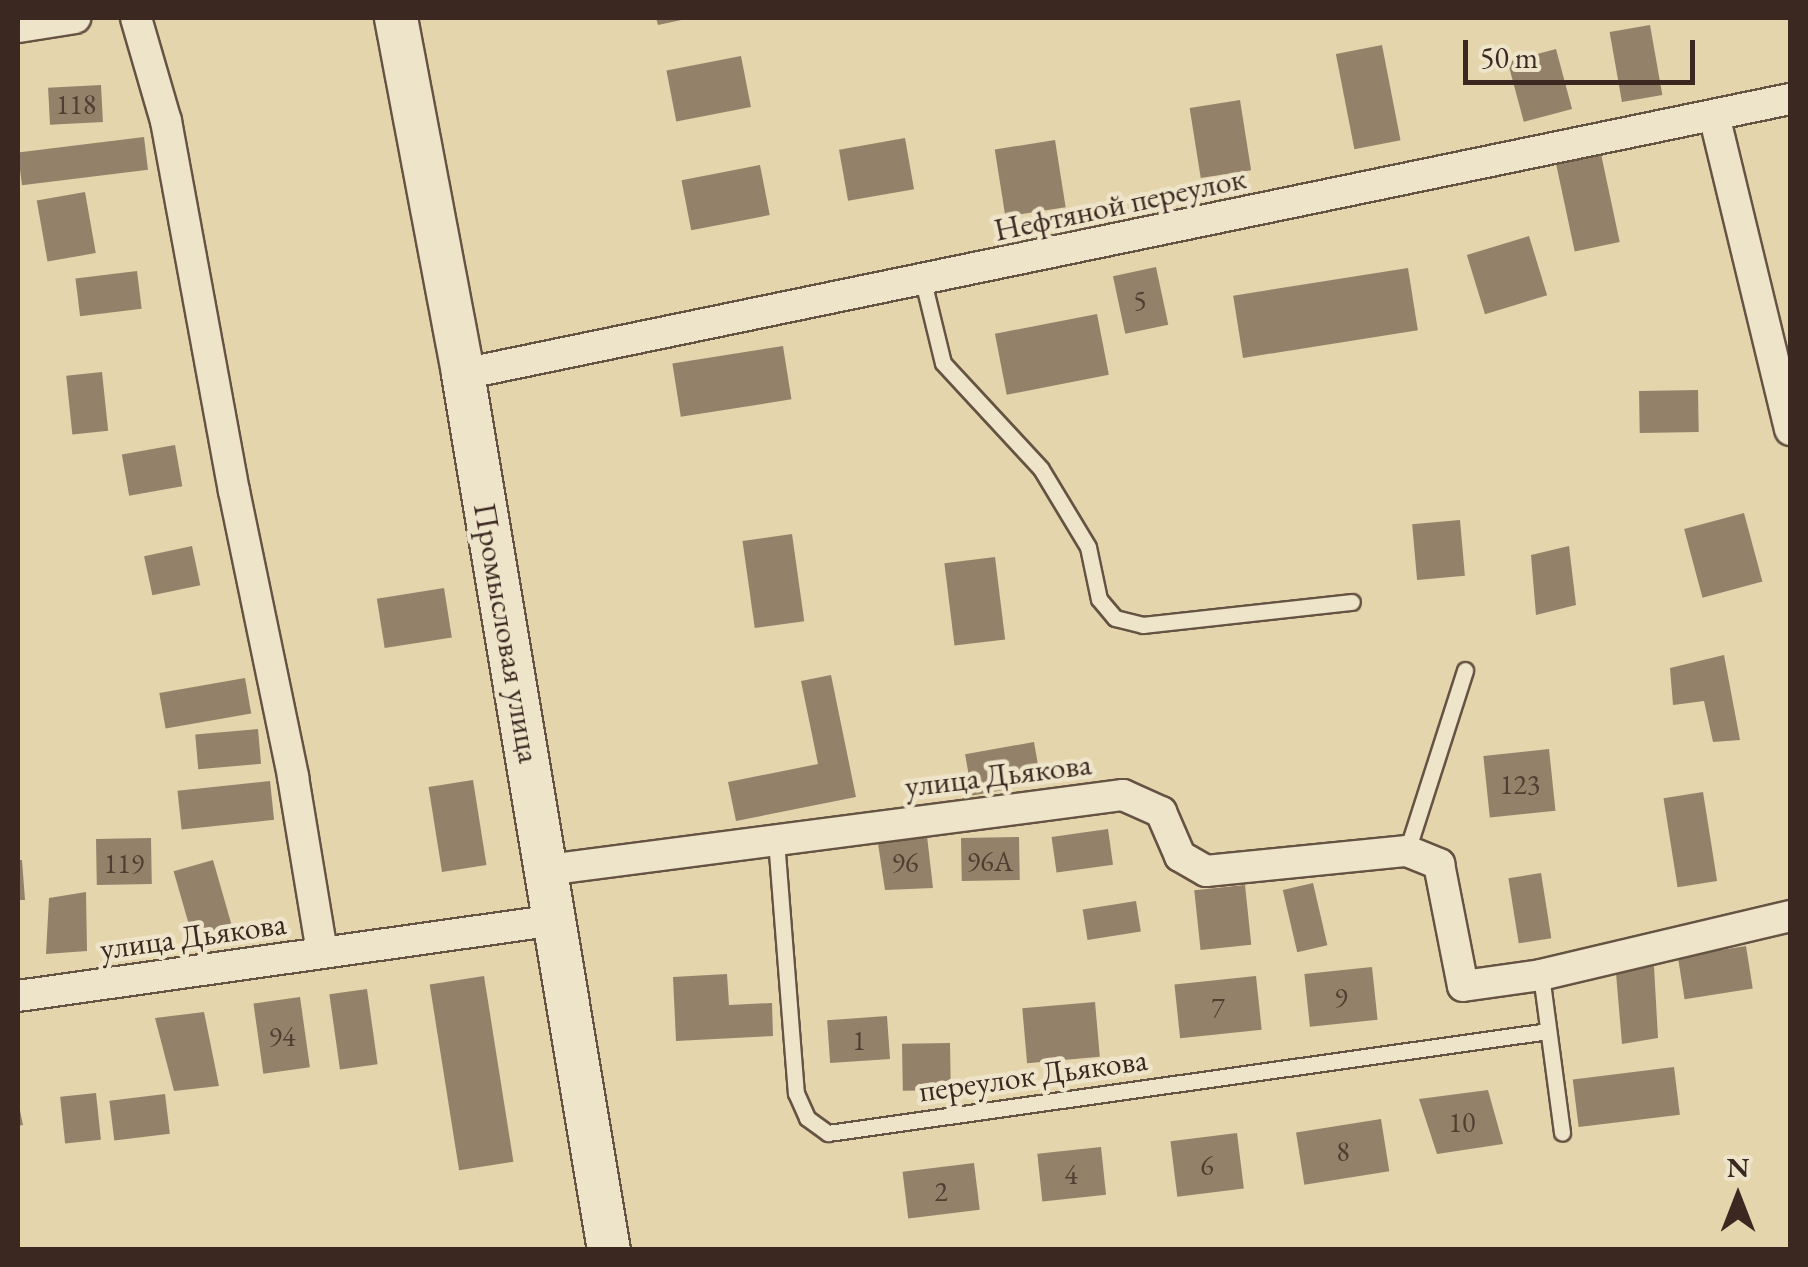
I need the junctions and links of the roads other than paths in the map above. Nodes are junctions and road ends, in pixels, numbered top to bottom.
1 (75, 18) edge
2 (136, 18) edge
3 (396, 18) edge
4 (18, 27) edge
5 (1790, 99) edge
6 (1714, 115) junction
7 (923, 281) junction
8 (463, 374) junction
9 (1790, 430) edge
10 (1352, 602) dead end
11 (1465, 670) dead end
12 (776, 840) junction
13 (1408, 850) junction
14 (548, 870) junction
15 (1790, 916) edge
16 (556, 920) junction
17 (322, 953) junction
18 (1540, 975) junction
19 (18, 996) edge
20 (1548, 1031) junction
21 (1562, 1133) dead end
22 (609, 1250) edge

1 - 4 street
2 - 17 street
3 - 8 street, Промысловая улица
5 - 6 street, Нефтяной переулок
6 - 7 street, Нефтяной переулок
6 - 9 street
7 - 8 street, Нефтяной переулок
7 - 10 lane
8 - 14 street, Промысловая улица
11 - 13 lane
12 - 13 street, улица Дьякова
12 - 14 street, улица Дьякова
12 - 20 lane, переулок Дьякова
13 - 18 street
14 - 16 street, Промысловая улица
15 - 18 street
16 - 17 street, улица Дьякова
16 - 22 street, Промысловая улица
17 - 19 street, улица Дьякова
18 - 20 lane
20 - 21 lane

